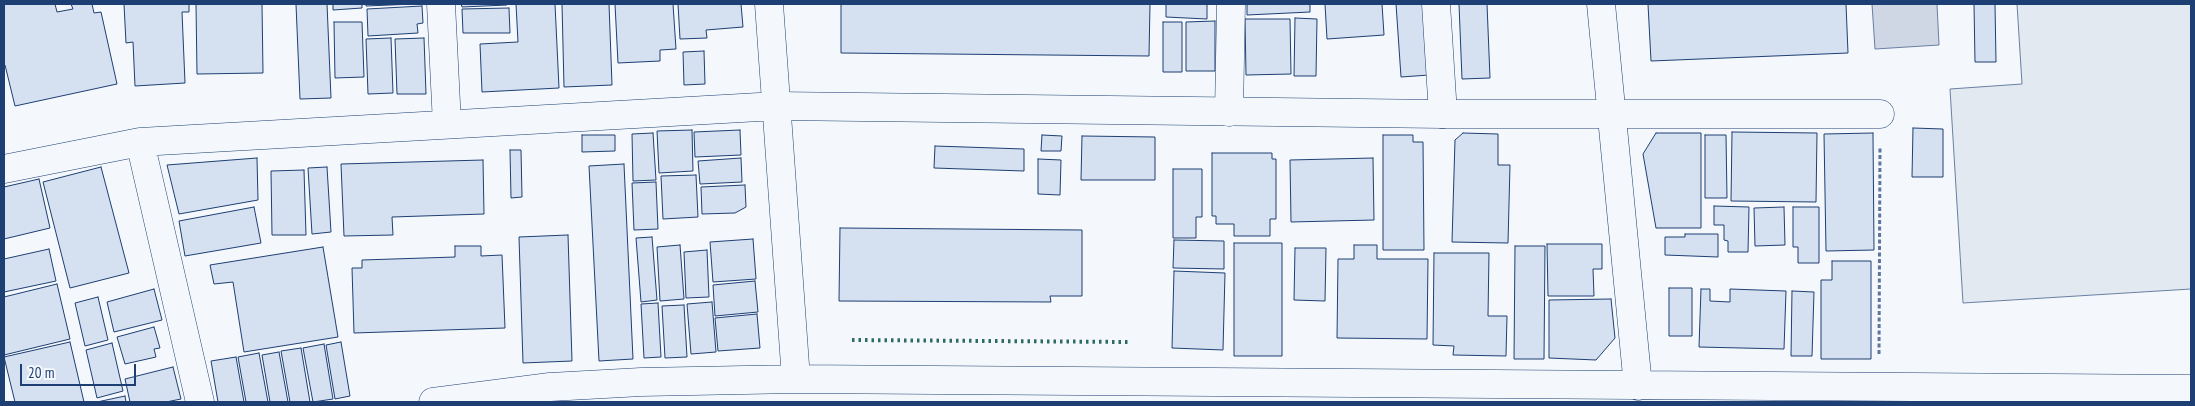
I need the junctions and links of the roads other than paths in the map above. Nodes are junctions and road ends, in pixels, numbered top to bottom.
1 (441, 4) edge
2 (769, 4) edge
3 (1231, 4) edge
4 (1436, 4) edge
5 (1601, 4) edge
6 (778, 106) junction
7 (1229, 112) junction
8 (1442, 114) junction
9 (1612, 114) junction
10 (1880, 114) road end
11 (447, 124) junction
12 (140, 142) junction
13 (4, 169) edge
14 (796, 379) junction
15 (1638, 386) junction
16 (2191, 389) edge
17 (1839, 395) edge
18 (200, 402) edge
19 (433, 402) edge

1 - 11 street
2 - 6 street
3 - 7 street
4 - 8 street
5 - 9 street
6 - 7 street
6 - 11 street
6 - 14 street
7 - 8 street
8 - 9 street
9 - 10 street
9 - 15 street
11 - 12 street
12 - 13 street
12 - 18 street
14 - 15 street
14 - 19 street
15 - 17 street
16 - 17 street

